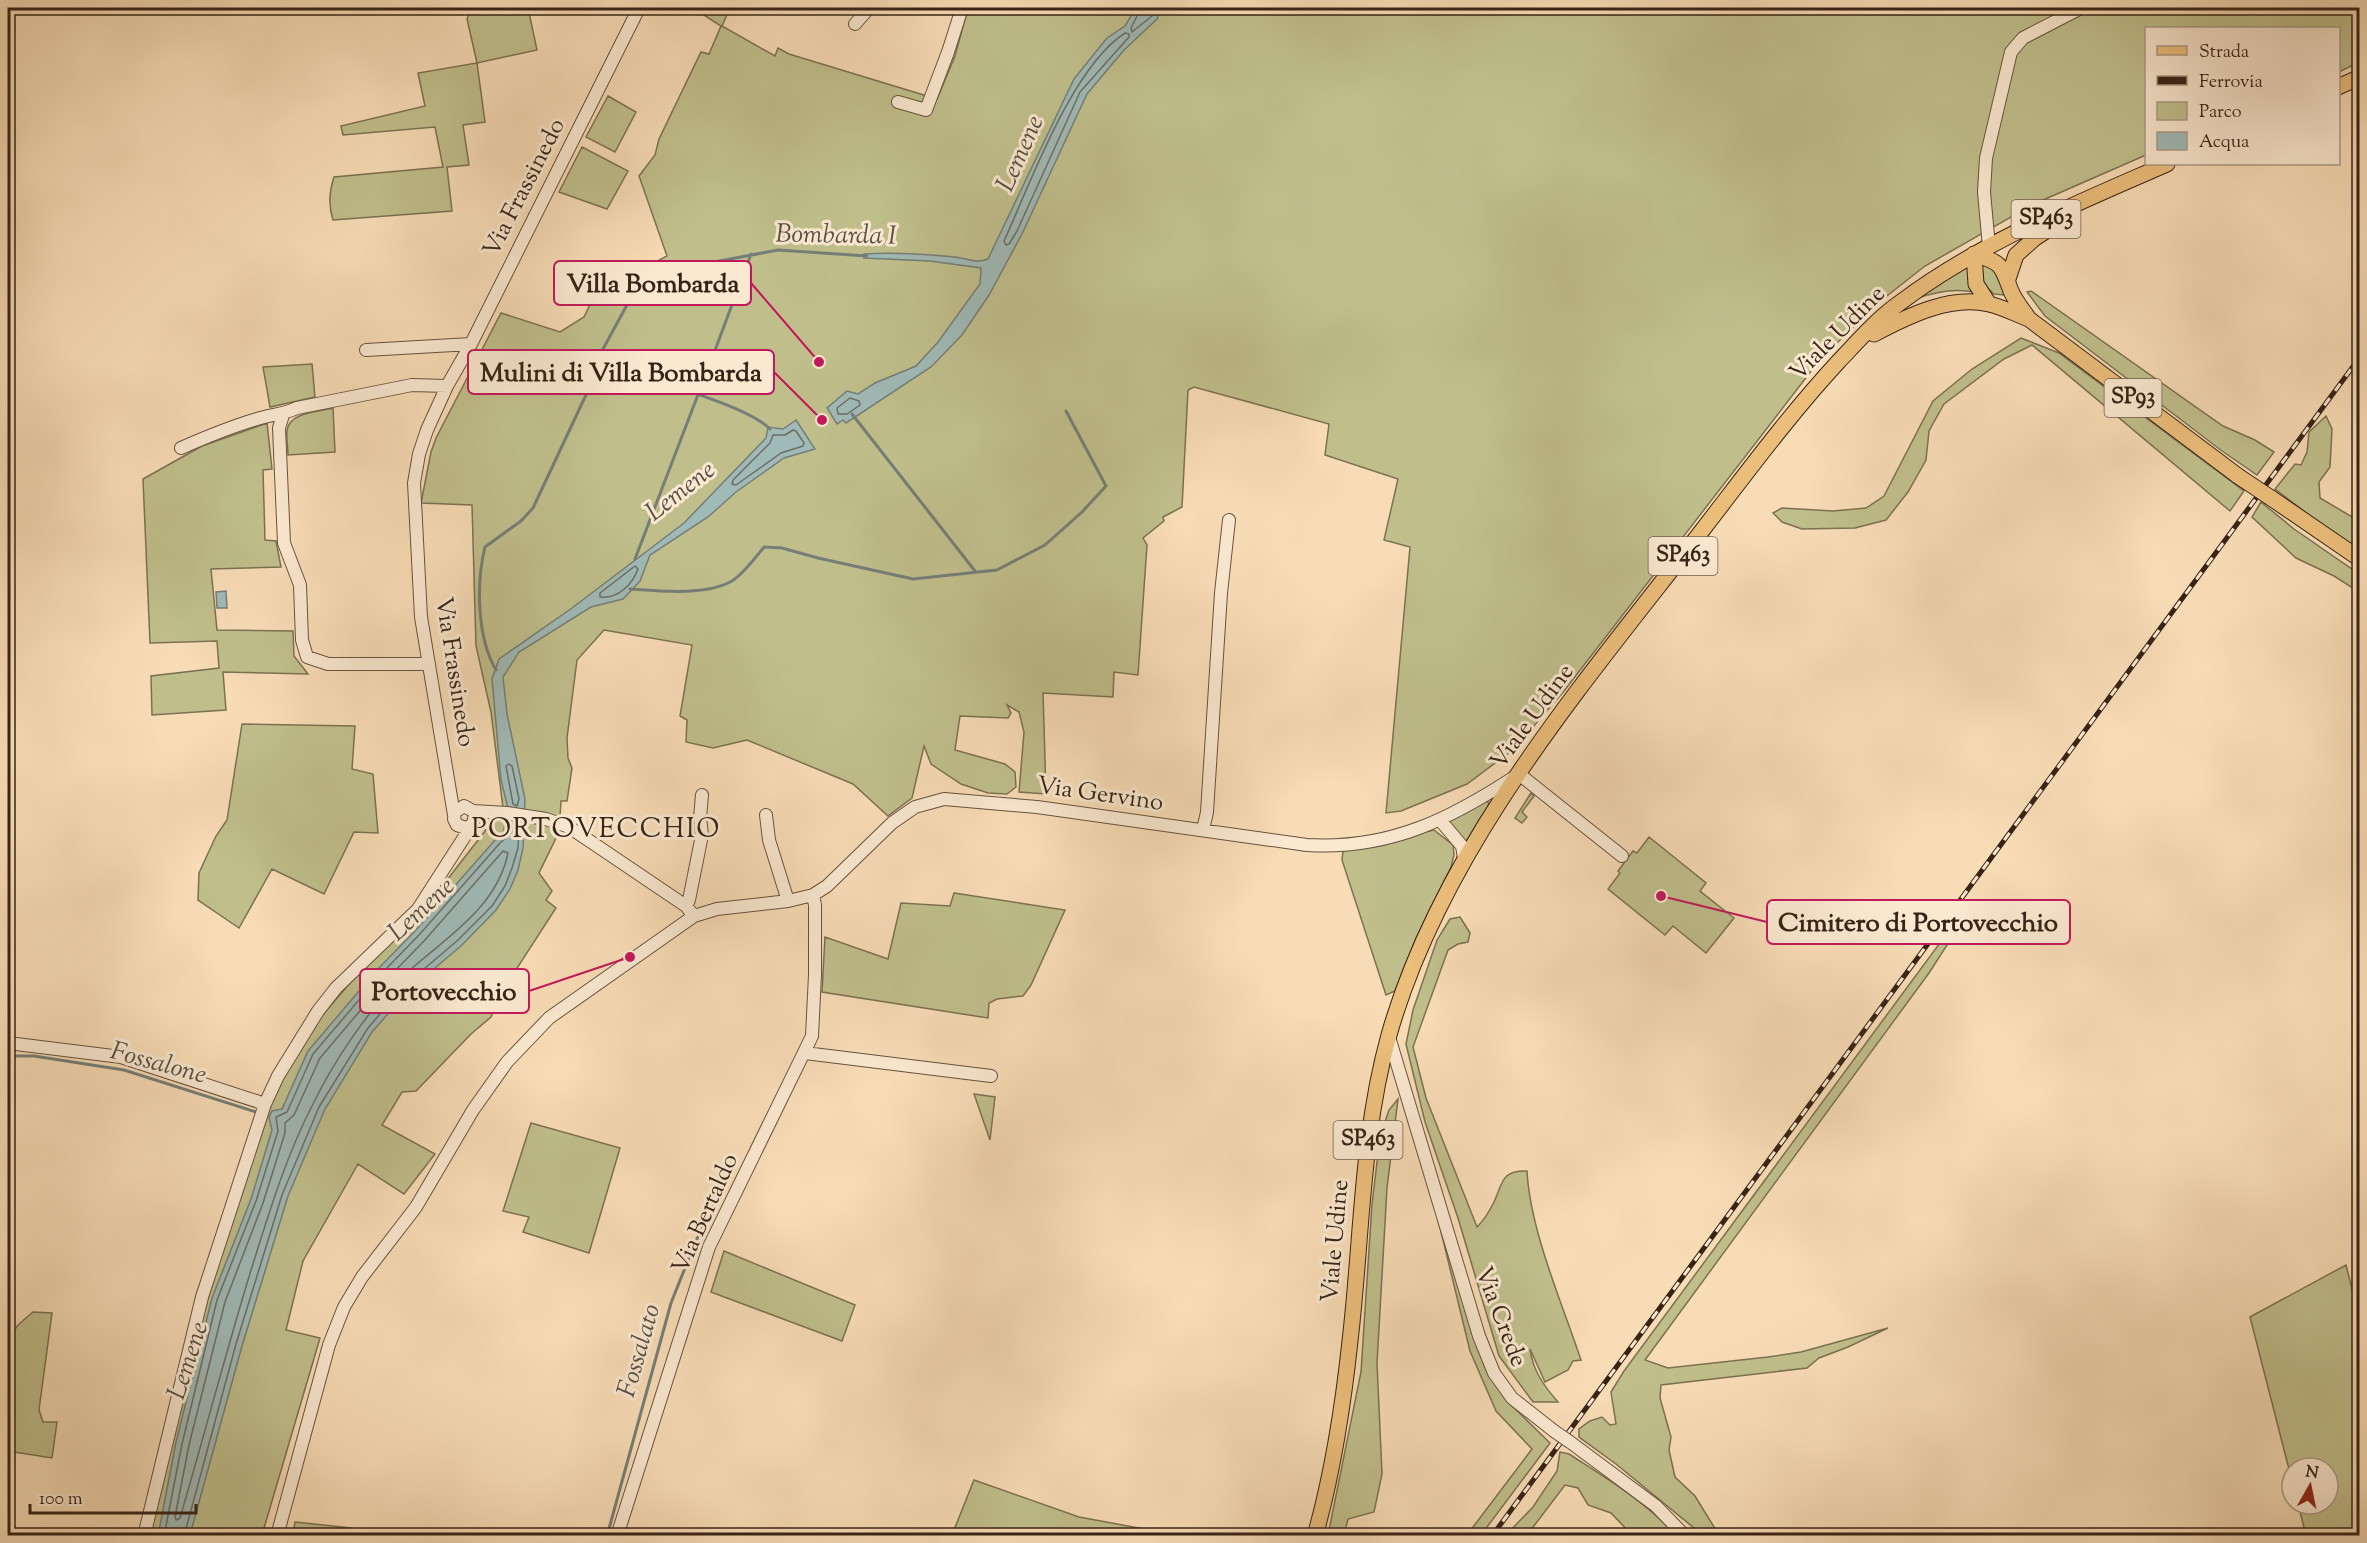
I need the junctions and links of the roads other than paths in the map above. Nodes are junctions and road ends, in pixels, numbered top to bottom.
1 (639, 8) edge
2 (869, 8) edge
3 (962, 8) edge
4 (2081, 8) edge
5 (855, 24) dead end
6 (2360, 77) edge
7 (2340, 86) edge
8 (898, 102) dead end
9 (2165, 165) edge
10 (2103, 192) junction
11 (1989, 247) junction
12 (1974, 254) junction
13 (2008, 279) junction
14 (1989, 304) junction
15 (2028, 319) junction
16 (471, 344) junction
17 (1855, 344) junction
18 (366, 350) dead end
19 (447, 386) junction
20 (283, 415) junction
21 (182, 448) dead end
22 (1229, 520) dead end
23 (2360, 559) edge
24 (429, 664) junction
25 (1520, 774) junction
26 (450, 789) junction
27 (702, 795) dead end
28 (766, 815) dead end
29 (472, 816) junction
30 (454, 819) junction
31 (1440, 820) junction
32 (1203, 830) junction
33 (455, 850) junction
34 (1622, 856) dead end
35 (1464, 858) junction
36 (814, 900) junction
37 (788, 901) junction
38 (690, 911) junction
39 (1389, 1037) junction
40 (8, 1043) edge
41 (805, 1053) junction
42 (991, 1076) dead end
43 (263, 1112) junction
44 (144, 1536) edge
45 (277, 1536) edge
46 (616, 1536) edge
47 (1315, 1536) edge
48 (1685, 1536) edge

1 - 16 street, Via Frassinedo
2 - 5 street
3 - 8 street
4 - 11 street
6 - 7 main road
9 - 10 main road, Viale Udine / SP463
10 - 11 main road, Viale Udine / SP463
10 - 13 main road
11 - 12 main road, Viale Udine / SP463
12 - 13 main road, SP93
12 - 14 main road
12 - 17 main road, Viale Udine / SP463
13 - 15 main road, SP93
14 - 15 main road, SP93
14 - 17 main road, SP93
15 - 23 main road, SP93, bridge
16 - 18 street
16 - 19 street, Via Frassinedo
17 - 25 main road, Viale Udine / SP463
19 - 20 street
19 - 24 street, Via Frassinedo
20 - 21 street
20 - 24 street
22 - 32 street
24 - 26 street, Via Frassinedo
25 - 31 street, Via Gervino
25 - 34 street
25 - 35 main road, Viale Udine / SP463
26 - 29 street
26 - 30 street, Via Frassinedo
27 - 38 street
28 - 37 street
29 - 30 street
29 - 30 street
29 - 33 street
29 - 38 street
30 - 33 street, Via Frassinedo
31 - 32 street, Via Gervino
31 - 35 street
32 - 36 street, Via Gervino
33 - 43 street
35 - 39 main road, Viale Udine / SP463
36 - 37 street, Via Gervino
36 - 41 street, Via Bertaldo
37 - 38 street, Via Gervino
38 - 45 street
39 - 47 main road, Viale Udine / SP463
39 - 48 street, Via Crede, bridge
40 - 43 street
41 - 42 street
41 - 46 street, Via Bertaldo
43 - 44 street

